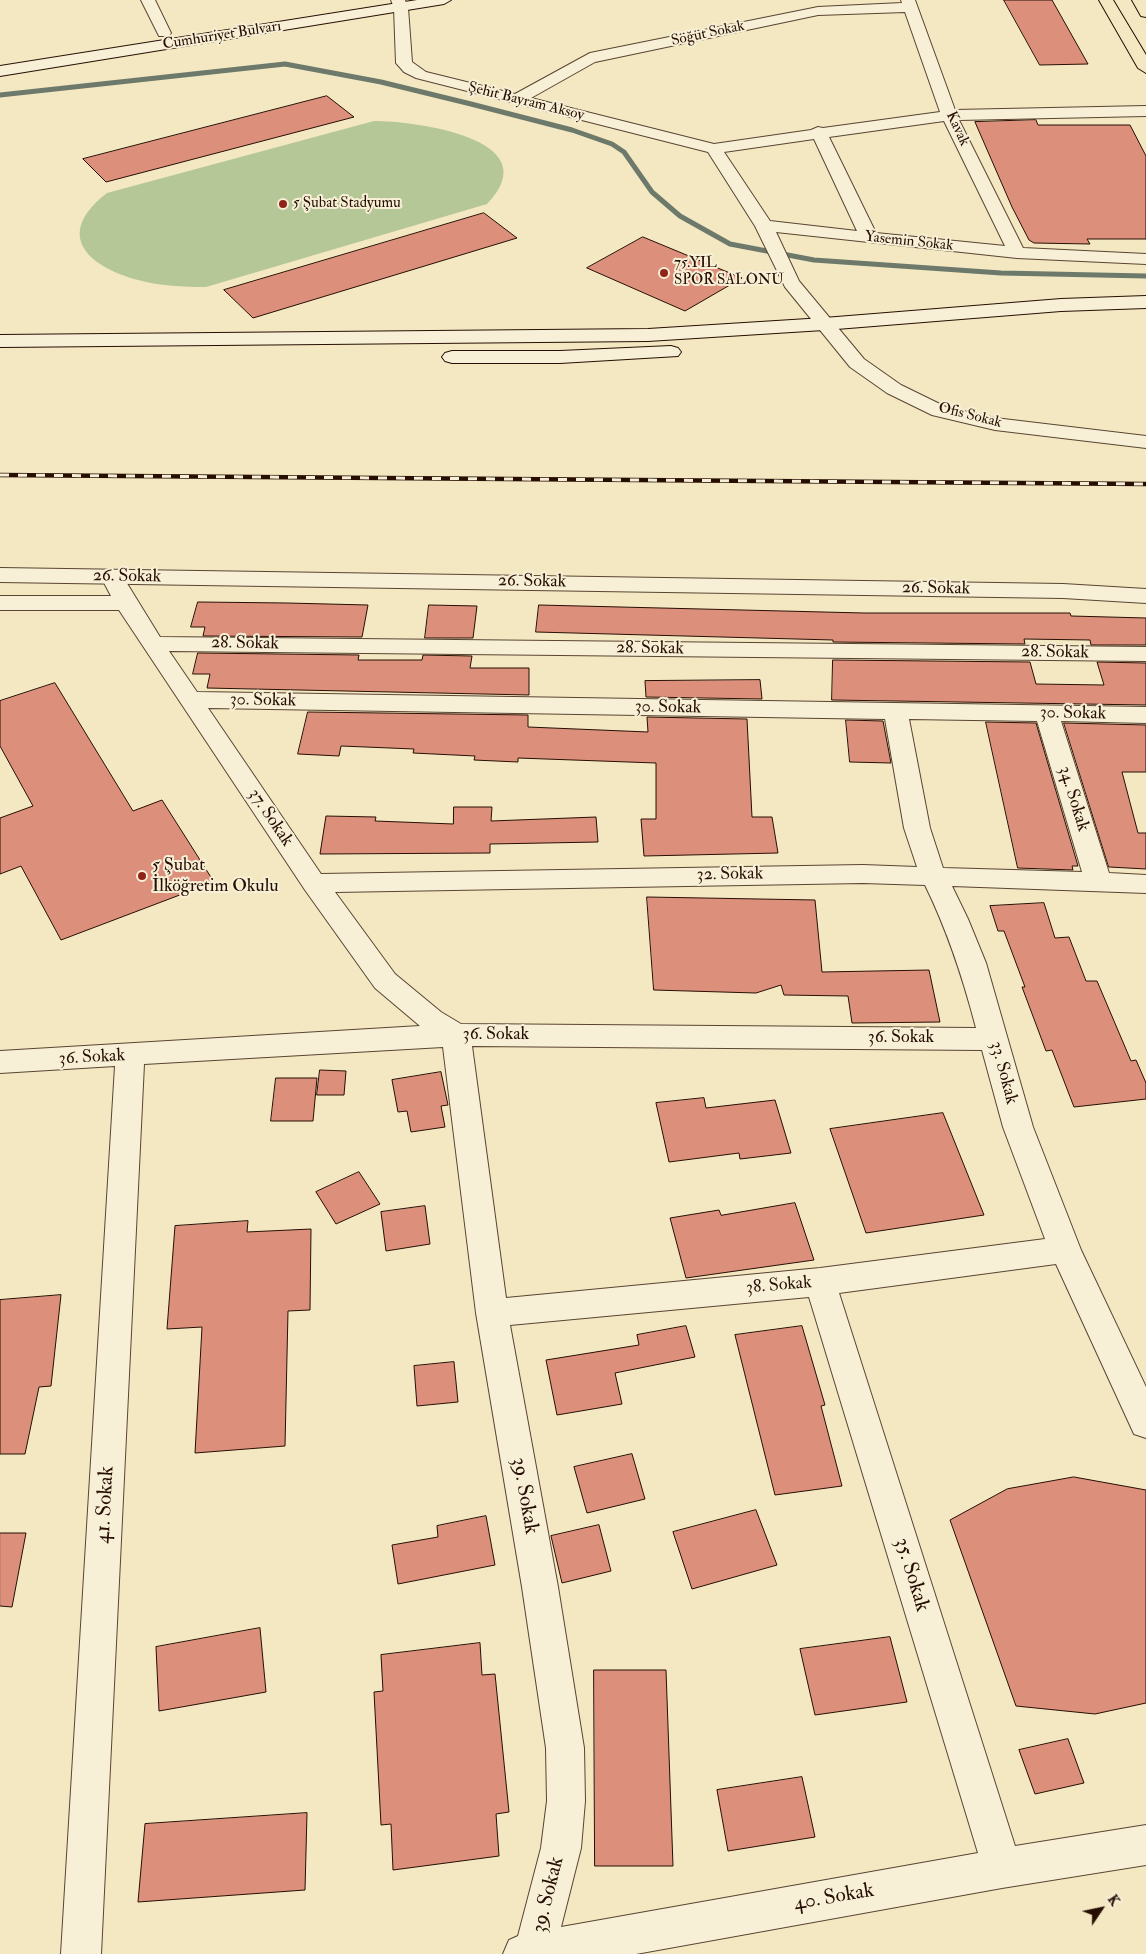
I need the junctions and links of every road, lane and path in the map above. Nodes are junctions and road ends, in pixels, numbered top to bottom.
1 (148, 0) edge
2 (382, 0) edge
3 (444, 0) edge
4 (1106, 0) edge
5 (1138, 0) edge
6 (910, 3) edge
7 (399, 4) edge
8 (1146, 13) edge
9 (164, 33) junction
10 (0, 57) edge
11 (1146, 68) edge
12 (0, 71) edge
13 (516, 100) junction
14 (1146, 111) edge
15 (949, 115) junction
16 (818, 132) junction
17 (714, 149) junction
18 (764, 226) junction
19 (869, 237) junction
20 (1017, 253) junction
21 (1146, 259) edge
22 (1146, 302) edge
23 (824, 324) junction
24 (0, 341) edge
25 (0, 357) edge
26 (273, 357) dead end
27 (431, 357) dead end
28 (1146, 442) edge
29 (0, 575) edge
30 (112, 577) junction
31 (1146, 580) edge
32 (1063, 591) junction
33 (1146, 596) edge
34 (126, 602) junction
35 (0, 603) edge
36 (154, 644) junction
37 (1146, 654) edge
38 (190, 700) junction
39 (896, 712) junction
40 (1047, 714) junction
41 (1146, 715) edge
42 (933, 875) junction
43 (314, 883) junction
44 (1099, 884) junction
45 (1146, 884) edge
46 (456, 1035) junction
47 (993, 1039) junction
48 (130, 1056) junction
49 (0, 1062) edge
50 (1065, 1250) junction
51 (820, 1282) junction
52 (492, 1313) junction
53 (1138, 1383) edge
54 (1146, 1423) edge
55 (1146, 1845) edge
56 (1002, 1868) junction
57 (81, 1954) edge
58 (530, 1954) edge

1 - 9 street
2 - 9 street, Cumhuriyet Bulvarı
3 - 7 street, Cumhuriyet Bulvarı
4 - 11 main road
5 - 8 main road
6 - 13 street, Söğüt Sokak
6 - 15 street, Kavak
7 - 12 street, Cumhuriyet Bulvarı
7 - 13 street, Şehit Bayram Aksoy
9 - 10 street, Cumhuriyet Bulvarı
13 - 17 street, Şehit Bayram Aksoy
14 - 15 street
15 - 16 street
15 - 20 street, Kavak
16 - 17 street
16 - 19 street
17 - 18 street
18 - 19 street, Yasemin Sokak
18 - 23 street, Ofis Sokak
19 - 20 street, Yasemin Sokak
20 - 21 street, Yasemin Sokak
22 - 23 street
23 - 24 street
23 - 27 street
23 - 28 street, Ofis Sokak
25 - 26 street
29 - 30 street, 26. Sokak
30 - 32 street, 26. Sokak
30 - 34 street, 37. Sokak
31 - 32 street, 26. Sokak
32 - 33 street, 26. Sokak
34 - 35 street
34 - 36 street, 37. Sokak
36 - 37 street, 28. Sokak
36 - 38 street, 37. Sokak
38 - 39 street, 30. Sokak
38 - 43 street, 37. Sokak
39 - 40 street, 30. Sokak
39 - 42 street, 33. Sokak
40 - 41 street, 30. Sokak
40 - 44 street, 34. Sokak
42 - 43 street, 32. Sokak
42 - 44 street, 32. Sokak
42 - 47 street, 33. Sokak
43 - 46 street, 37. Sokak
44 - 45 street, 32. Sokak
46 - 47 street, 36. Sokak
46 - 48 street, 36. Sokak
46 - 52 street, 39. Sokak
47 - 50 street, 33. Sokak
48 - 49 street, 36. Sokak
48 - 57 street, 41. Sokak
50 - 51 street, 38. Sokak
50 - 53 street, 33. Sokak
51 - 52 street, 38. Sokak
51 - 56 street, 35. Sokak
52 - 58 street, 39. Sokak
53 - 54 street, 33. Sokak
55 - 56 street, 40. Sokak
56 - 58 street, 40. Sokak

